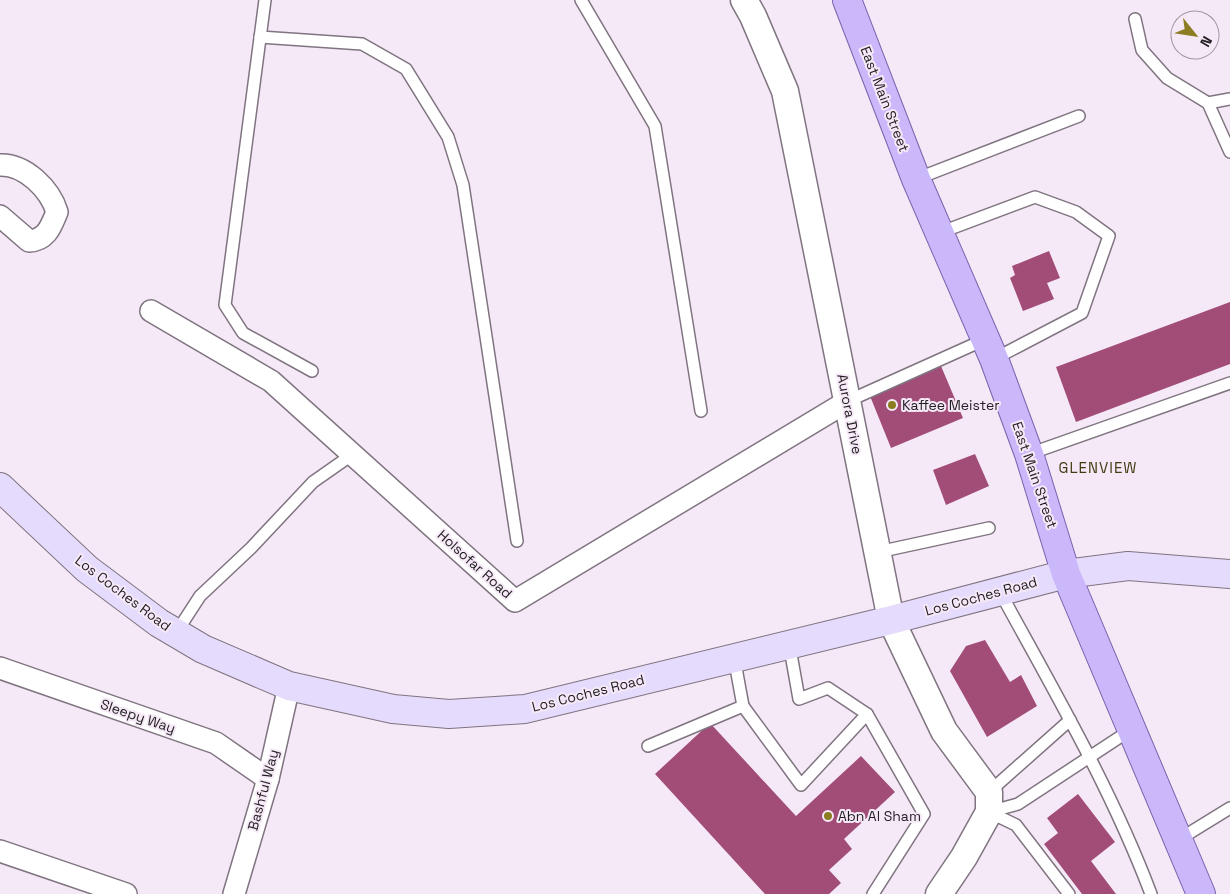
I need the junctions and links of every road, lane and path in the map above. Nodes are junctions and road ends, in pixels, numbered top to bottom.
1 (265, 0) edge
2 (581, 0) edge
3 (744, 0) edge
4 (846, 0) edge
5 (1135, 19) dead end
6 (260, 38) junction
7 (1230, 99) edge
8 (1208, 103) junction
9 (1079, 116) dead end
10 (1230, 152) edge
11 (0, 166) edge
12 (916, 179) junction
13 (0, 216) edge
14 (939, 233) junction
15 (151, 311) dead end
16 (990, 349) junction
17 (312, 371) dead end
18 (1230, 383) edge
19 (848, 401) junction
20 (701, 411) dead end
21 (353, 454) junction
22 (1029, 454) junction
23 (0, 487) edge
24 (989, 528) dead end
25 (517, 541) dead end
26 (878, 552) junction
27 (1066, 574) junction
28 (1230, 574) edge
29 (1000, 590) junction
30 (891, 620) junction
31 (176, 633) junction
32 (790, 643) junction
33 (734, 657) junction
34 (0, 668) edge
35 (289, 686) junction
36 (743, 706) junction
37 (867, 714) junction
38 (1070, 720) junction
39 (1132, 729) junction
40 (648, 746) dead end
41 (1090, 757) junction
42 (268, 779) junction
43 (989, 802) junction
44 (1230, 808) edge
45 (1178, 840) junction
46 (0, 851) edge
47 (126, 894) edge
48 (234, 894) edge
49 (873, 894) edge
50 (938, 894) edge
51 (1069, 894) edge
52 (1151, 894) edge
53 (1201, 894) edge

1 - 6 lane
2 - 20 lane
3 - 19 street, Aurora Drive
4 - 12 main road, East Main Street
5 - 8 lane
6 - 17 lane
6 - 25 lane
7 - 8 lane
8 - 10 lane
9 - 12 lane
11 - 13 street
12 - 14 main road, East Main Street
14 - 16 main road, East Main Street
14 - 16 lane
15 - 21 street, Holsofar Road
16 - 19 lane
16 - 22 main road, East Main Street
18 - 22 lane
19 - 21 street, Holsofar Road
19 - 26 street, Aurora Drive
21 - 31 lane
22 - 27 main road, East Main Street
23 - 31 main road, Los Coches Road
24 - 26 lane
26 - 30 street, Aurora Drive
27 - 28 main road, Los Coches Road
27 - 29 main road, Los Coches Road
27 - 39 main road, East Main Street
29 - 30 main road, Los Coches Road
29 - 38 lane
30 - 32 main road, Los Coches Road
30 - 43 street, Aurora Drive
31 - 35 main road, Los Coches Road
32 - 33 main road, Los Coches Road
32 - 37 lane
33 - 35 main road, Los Coches Road
33 - 36 lane
34 - 42 street, Sleepy Way
35 - 42 street, Bashful Way
36 - 37 lane
36 - 40 lane
37 - 49 lane
38 - 41 lane
38 - 43 lane
39 - 41 lane
39 - 45 main road, East Main Street
41 - 43 lane
41 - 52 lane
42 - 48 street, Bashful Way
43 - 50 street
43 - 51 lane
44 - 45 lane
45 - 53 main road, East Main Street
46 - 47 street

